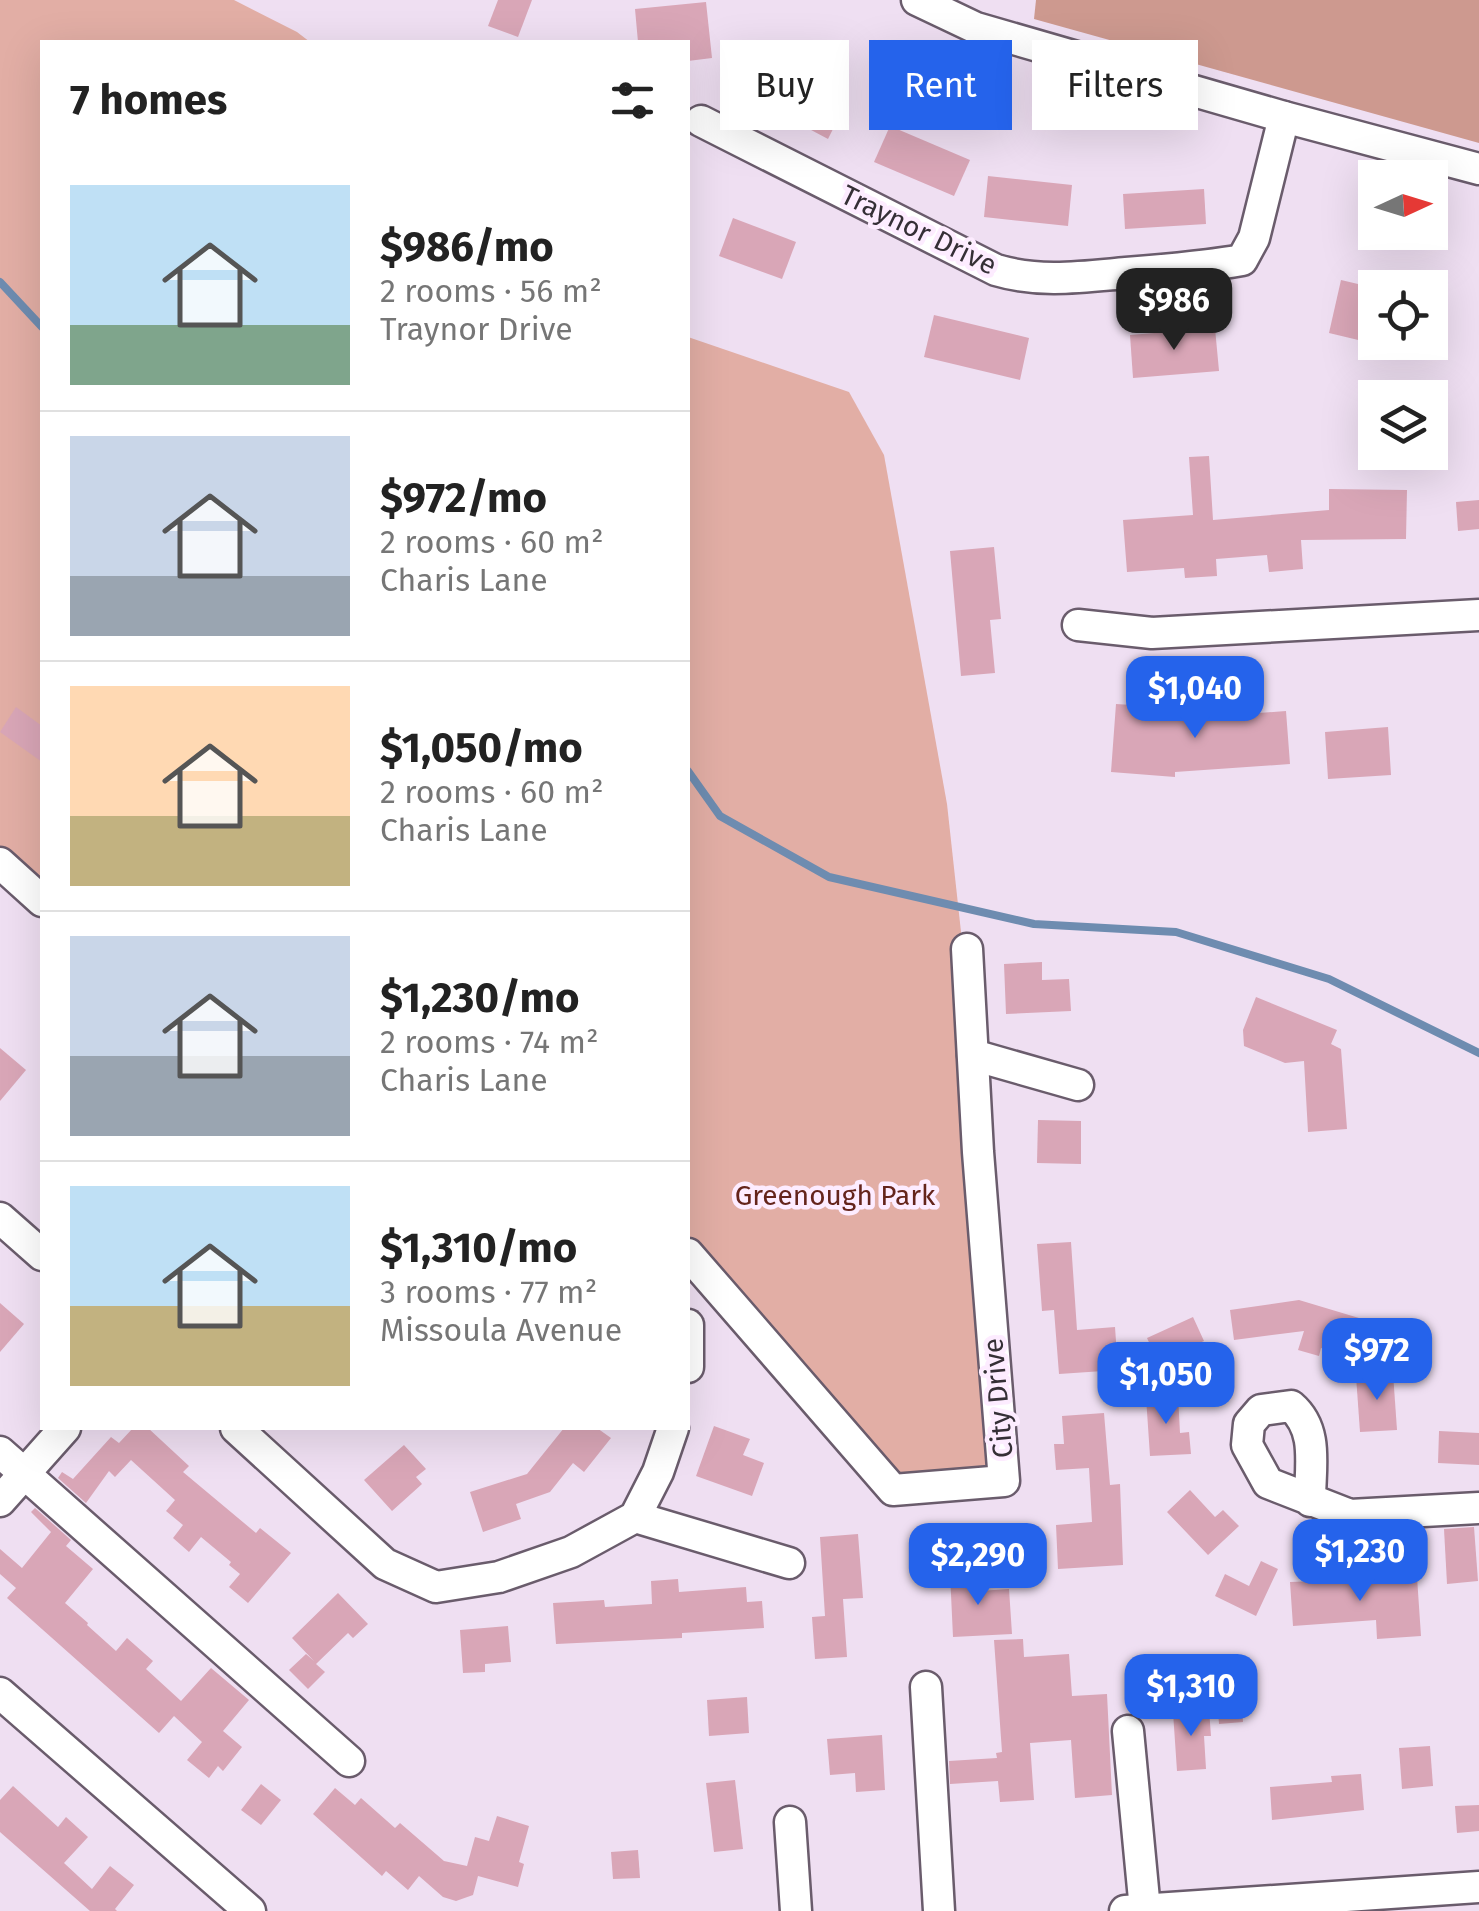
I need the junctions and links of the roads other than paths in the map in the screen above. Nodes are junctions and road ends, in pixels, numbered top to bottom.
1 (917, 0) edge
2 (1284, 118) junction
3 (701, 121) dead end
4 (1479, 169) edge
5 (1479, 615) edge
6 (1078, 624) dead end
7 (0, 863) edge
8 (40, 899) edge
9 (967, 949) dead end
10 (972, 1055) junction
11 (1078, 1085) dead end
12 (0, 1218) edge
13 (40, 1254) edge
14 (690, 1256) edge
15 (64, 1430) edge
16 (238, 1430) edge
17 (672, 1430) edge
18 (0, 1452) edge
19 (24, 1474) junction
20 (1310, 1501) dead end
21 (0, 1502) edge
22 (1479, 1508) edge
23 (635, 1517) junction
24 (790, 1562) dead end
25 (926, 1687) dead end
26 (0, 1693) edge
27 (1128, 1731) dead end
28 (348, 1761) dead end
29 (790, 1822) dead end
30 (1479, 1887) edge
31 (1395, 1902) edge
32 (1144, 1910) edge
33 (250, 1911) edge
34 (796, 1911) edge
35 (939, 1911) edge
36 (1125, 1911) edge

1 - 2 street
2 - 3 street, Traynor Drive
2 - 4 street
5 - 6 street
7 - 8 street
9 - 10 street, City Drive
10 - 11 street
10 - 14 street, City Drive
12 - 13 street
15 - 19 street
16 - 23 street
17 - 23 street
18 - 19 street
19 - 21 street
19 - 28 street
20 - 22 street
23 - 24 street
25 - 35 street
26 - 33 street
27 - 32 street
29 - 34 street
30 - 31 street
31 - 32 street
32 - 36 street

